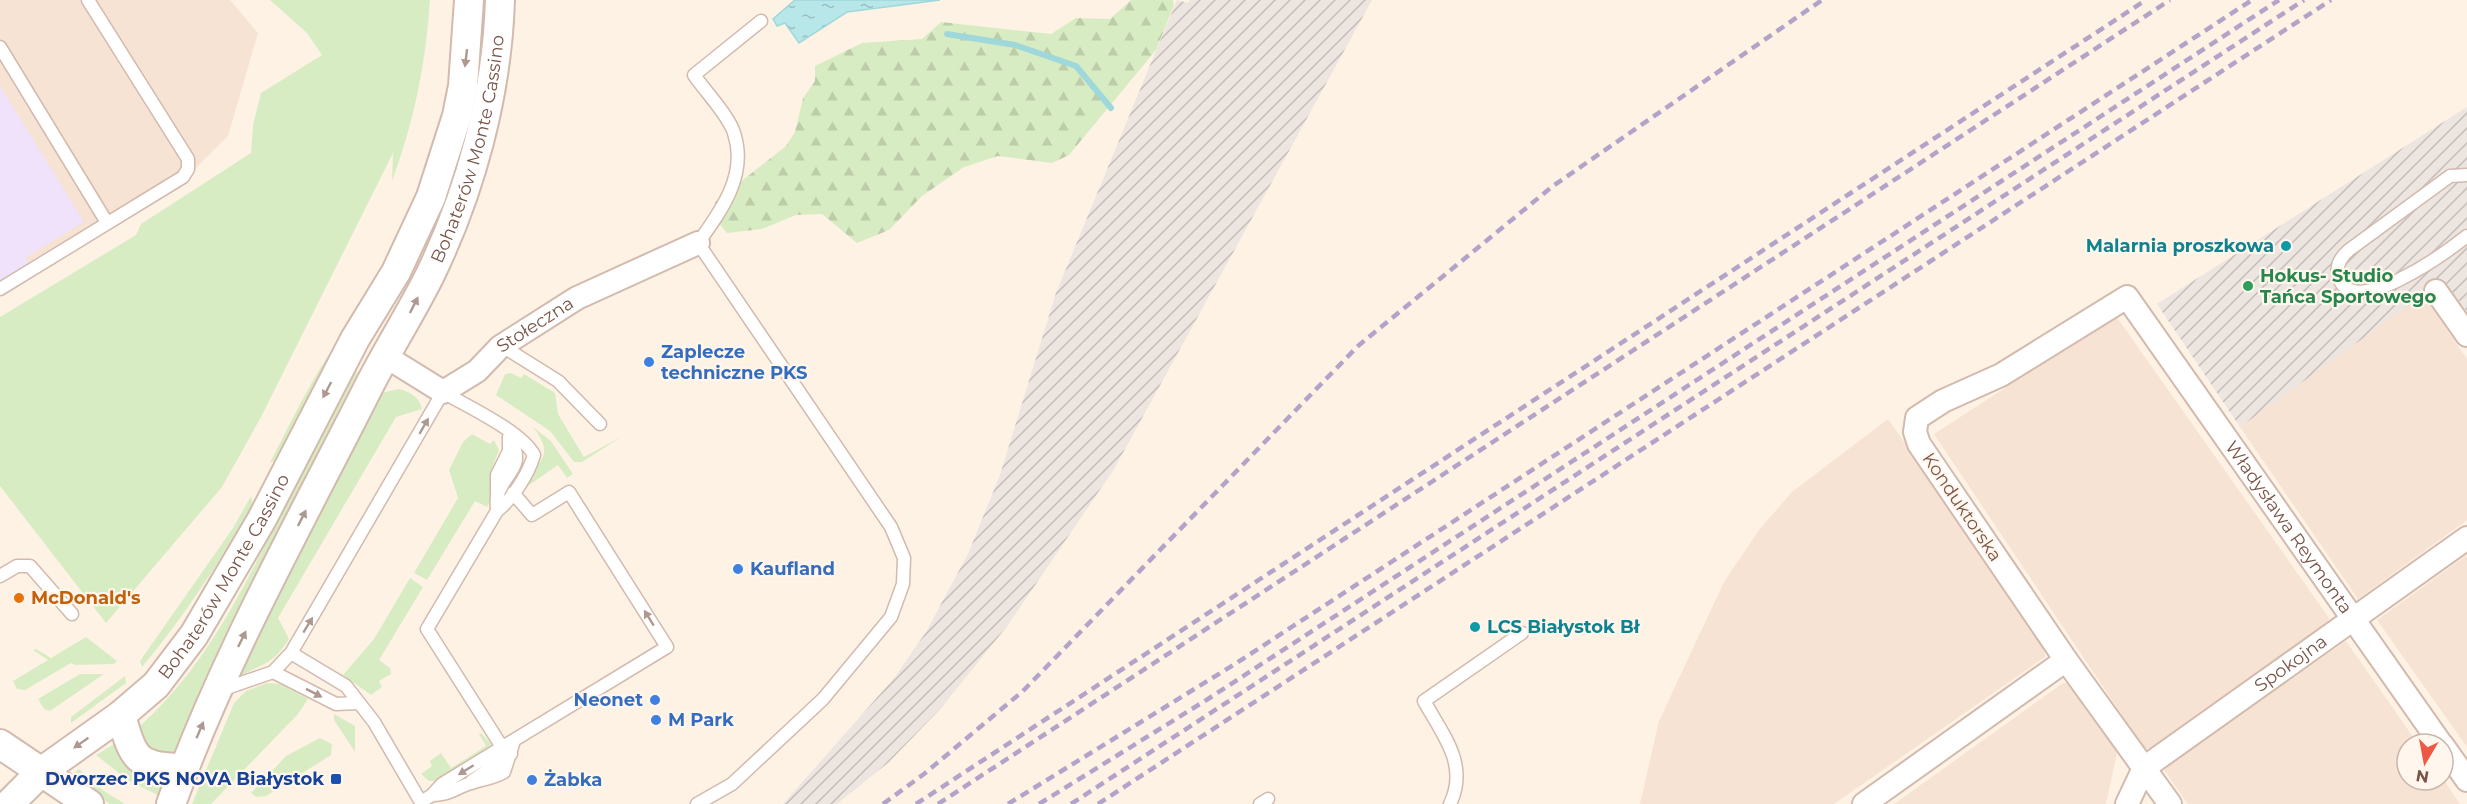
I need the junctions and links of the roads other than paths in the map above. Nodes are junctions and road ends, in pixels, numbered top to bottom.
1 (88, 0) edge
2 (469, 0) edge
3 (500, 0) edge
4 (761, 21) dead end
5 (0, 47) edge
6 (2467, 175) edge
7 (106, 221) junction
8 (2467, 236) edge
9 (698, 243) junction
10 (2421, 269) junction
11 (0, 289) edge
12 (2436, 291) joint
13 (2137, 311) joint
14 (2467, 335) edge
15 (355, 339) junction
16 (502, 346) junction
17 (385, 356) junction
18 (443, 392) junction
19 (600, 424) dead end
20 (503, 429) junction
21 (513, 493) junction
22 (497, 511) junction
23 (2467, 538) edge
24 (0, 576) edge
25 (72, 614) dead end
26 (2353, 620) junction
27 (1522, 633) dead end
28 (291, 653) junction
29 (2066, 660) junction
30 (273, 672) junction
31 (216, 692) junction
32 (358, 703) junction
33 (121, 715) junction
34 (2433, 732) edge
35 (0, 744) edge
36 (506, 751) junction
37 (2455, 763) edge
38 (184, 768) junction
39 (2144, 768) junction
40 (41, 772) junction
41 (2467, 780) edge
42 (432, 795) junction
43 (422, 803) edge
44 (9, 804) edge
45 (89, 804) edge
46 (171, 804) edge
47 (697, 804) edge
48 (1450, 804) edge
49 (1864, 804) edge
50 (2127, 804) edge
51 (2170, 804) edge

1 - 7 lane
2 -> 15 street, Bohaterów Monte Cassino
17 -> 3 street, Bohaterów Monte Cassino
4 - 9 lane
5 - 7 lane
6 - 10 lane
7 - 11 lane
8 - 10 lane
9 - 16 street, Stołeczna
9 - 47 lane
10 - 12 lane
12 - 14 street
13 - 26 street, Władysława Reymonta
13 - 29 street, Konduktorska
15 - 17 street
15 -> 33 street, Bohaterów Monte Cassino
16 - 18 street, Stołeczna
16 - 19 lane
17 - 18 street
31 -> 17 street, Bohaterów Monte Cassino
18 - 20 lane
28 -> 18 lane
20 - 21 lane
20 - 22 lane
21 - 22 lane
36 -> 21 lane
22 - 36 lane
23 - 26 street, Spokojna
24 - 25 lane
26 - 34 street, Władysława Reymonta
26 - 39 street, Spokojna
27 - 48 lane
28 - 30 lane
28 - 32 lane
29 - 39 street, Konduktorska
29 - 49 street
30 - 31 lane
30 -> 32 lane
38 -> 31 street, Bohaterów Monte Cassino
32 - 43 lane
33 - 38 street
33 -> 40 street, Bohaterów Monte Cassino
35 - 40 street
36 -> 42 lane
36 - 42 lane
37 - 41 street, Władysława Reymonta
38 - 46 street, Bohaterów Monte Cassino
39 - 50 street
39 - 51 street, Konduktorska
40 - 44 street, Bohaterów Monte Cassino
40 - 45 street
42 - 43 lane

